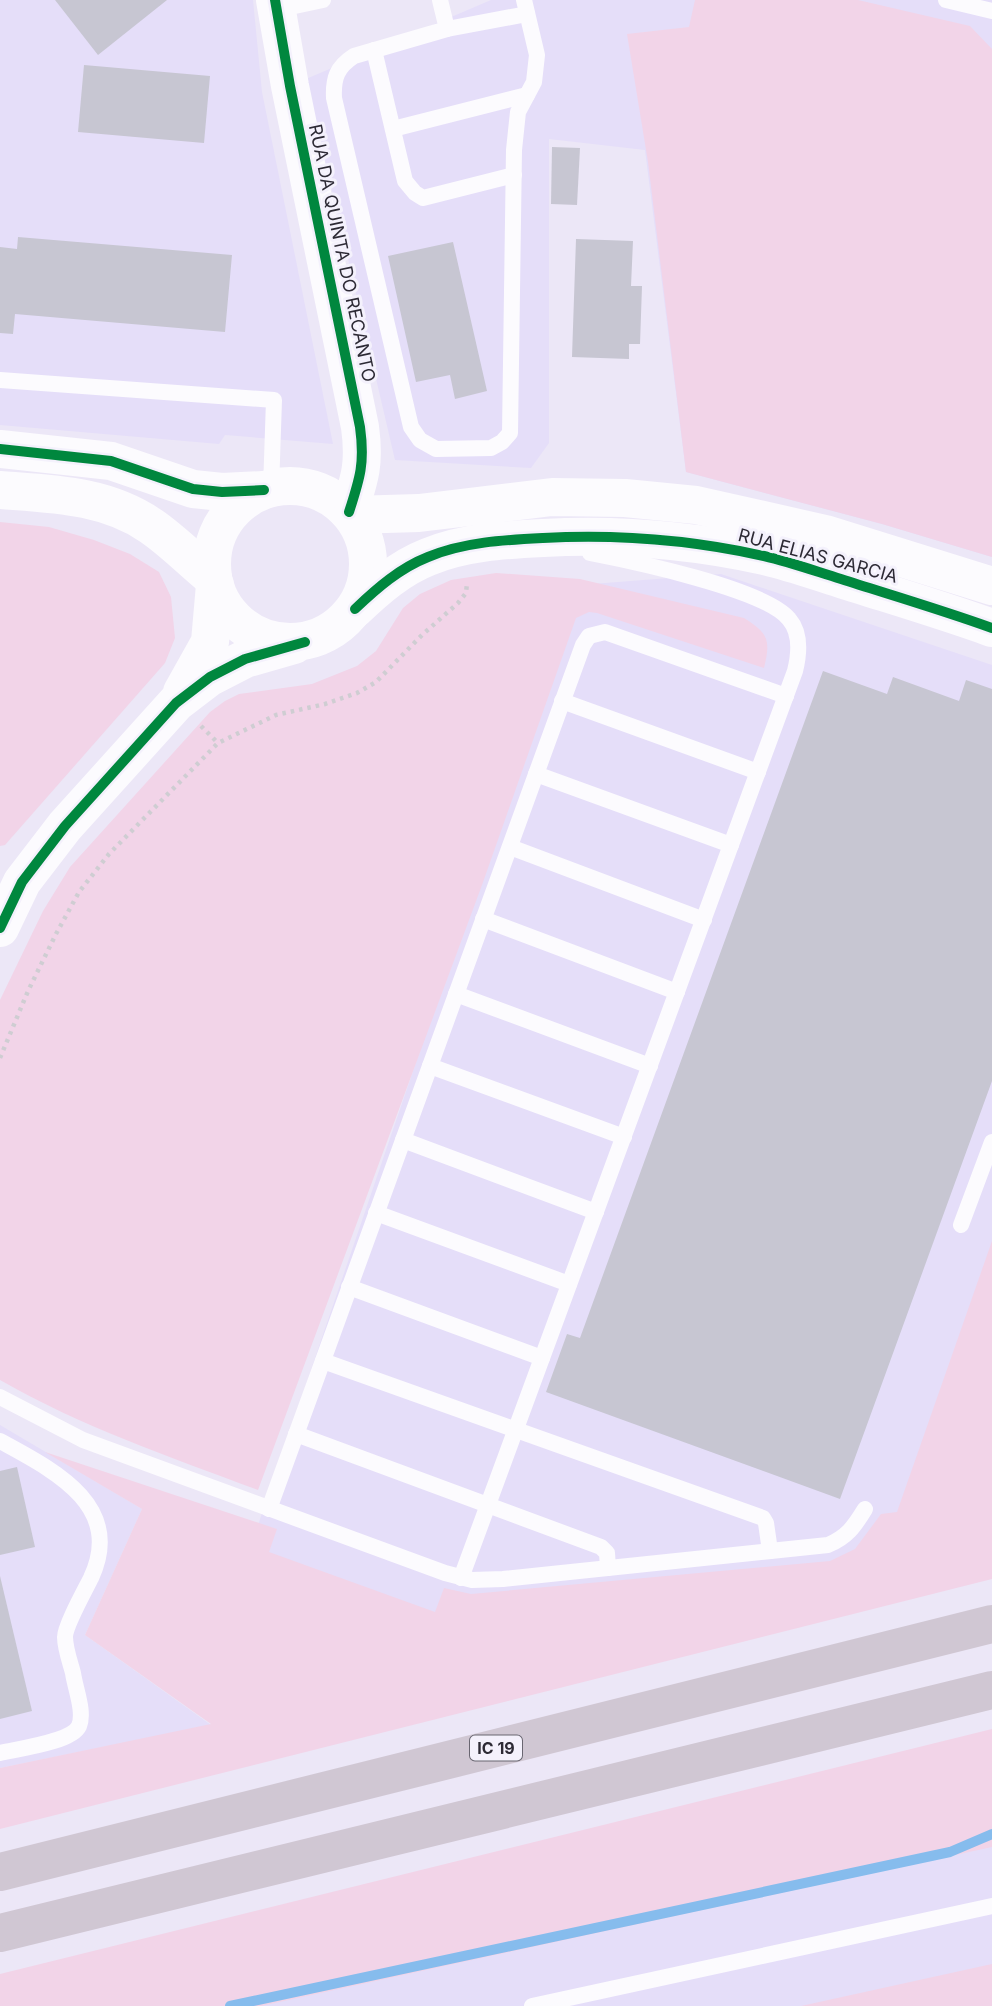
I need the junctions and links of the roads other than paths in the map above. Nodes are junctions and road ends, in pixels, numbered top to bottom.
1 (323, 0) edge
2 (440, 0) edge
3 (946, 0) edge
4 (276, 5) edge
5 (525, 7) edge
6 (992, 11) edge
7 (447, 29) junction
8 (374, 50) junction
9 (527, 95) junction
10 (393, 129) junction
11 (514, 175) junction
12 (0, 380) edge
13 (362, 439) junction
14 (0, 449) edge
15 (281, 489) junction
16 (0, 490) edge
17 (457, 508) junction
18 (350, 514) junction
19 (520, 539) junction
20 (214, 582) junction
21 (992, 586) edge
22 (355, 609) junction
23 (992, 628) edge
24 (305, 642) junction
25 (786, 696) junction
26 (562, 701) junction
27 (176, 703) junction
28 (758, 772) junction
29 (536, 774) junction
30 (731, 845) junction
31 (510, 846) junction
32 (483, 919) junction
33 (704, 920) junction
34 (0, 928) edge
35 (677, 992) junction
36 (456, 994) junction
37 (430, 1066) junction
38 (650, 1066) junction
39 (624, 1137) junction
40 (403, 1140) junction
41 (992, 1142) edge
42 (596, 1212) junction
43 (376, 1213) junction
44 (961, 1225) dead end
45 (569, 1284) junction
46 (349, 1287) junction
47 (542, 1358) junction
48 (323, 1361) junction
49 (0, 1397) edge
50 (516, 1430) junction
51 (296, 1434) junction
52 (0, 1441) edge
53 (488, 1504) junction
54 (269, 1509) junction
55 (864, 1509) dead end
56 (770, 1551) junction
57 (608, 1568) junction
58 (461, 1577) junction
59 (992, 1624) edge
60 (992, 1690) edge
61 (0, 1753) edge
62 (0, 1872) edge
63 (992, 1906) edge
64 (0, 1934) edge
65 (532, 2006) edge

1 - 4 lane
2 - 7 lane
3 - 6 lane
4 - 13 street, RUA DA QUINTA DO RECANTO
5 - 7 lane
5 - 9 lane
7 - 8 lane
8 - 10 lane
8 - 11 lane
9 - 10 lane
9 - 11 lane
10 - 11 lane
12 - 15 lane
13 - 15 street
13 - 17 street
13 - 18 street, RUA DA QUINTA DO RECANTO
14 - 15 street
15 - 18 street
15 - 20 street
16 - 20 street
17 - 18 street, RUA ELIAS GARCIA
17 - 21 street, RUA ELIAS GARCIA
18 - 22 street
19 - 22 street, RUA ELIAS GARCIA
19 - 23 street, RUA ELIAS GARCIA
19 - 25 lane
20 - 24 street
20 - 27 street
22 - 24 street
24 - 27 street
25 - 26 lane
25 - 28 lane
26 - 28 lane
26 - 29 lane
27 - 34 street
28 - 30 lane
29 - 30 lane
29 - 31 lane
30 - 33 lane
31 - 32 lane
31 - 33 lane
32 - 35 lane
32 - 36 lane
33 - 35 lane
35 - 38 lane
36 - 37 lane
36 - 38 lane
37 - 39 lane
37 - 40 lane
38 - 39 lane
39 - 42 lane
40 - 42 lane
40 - 43 lane
41 - 44 lane
42 - 45 lane
43 - 45 lane
43 - 46 lane
45 - 47 lane
46 - 47 lane
46 - 48 lane
47 - 50 lane
48 - 50 lane
48 - 51 lane
49 - 54 lane
50 - 53 lane
50 - 56 lane
51 - 53 lane
51 - 54 lane
52 - 61 lane
53 - 57 lane
53 - 58 lane
54 - 58 lane
55 - 56 lane
56 - 57 lane
57 - 58 lane
59 - 62 highway, IC 19
60 - 64 highway
63 - 65 lane

